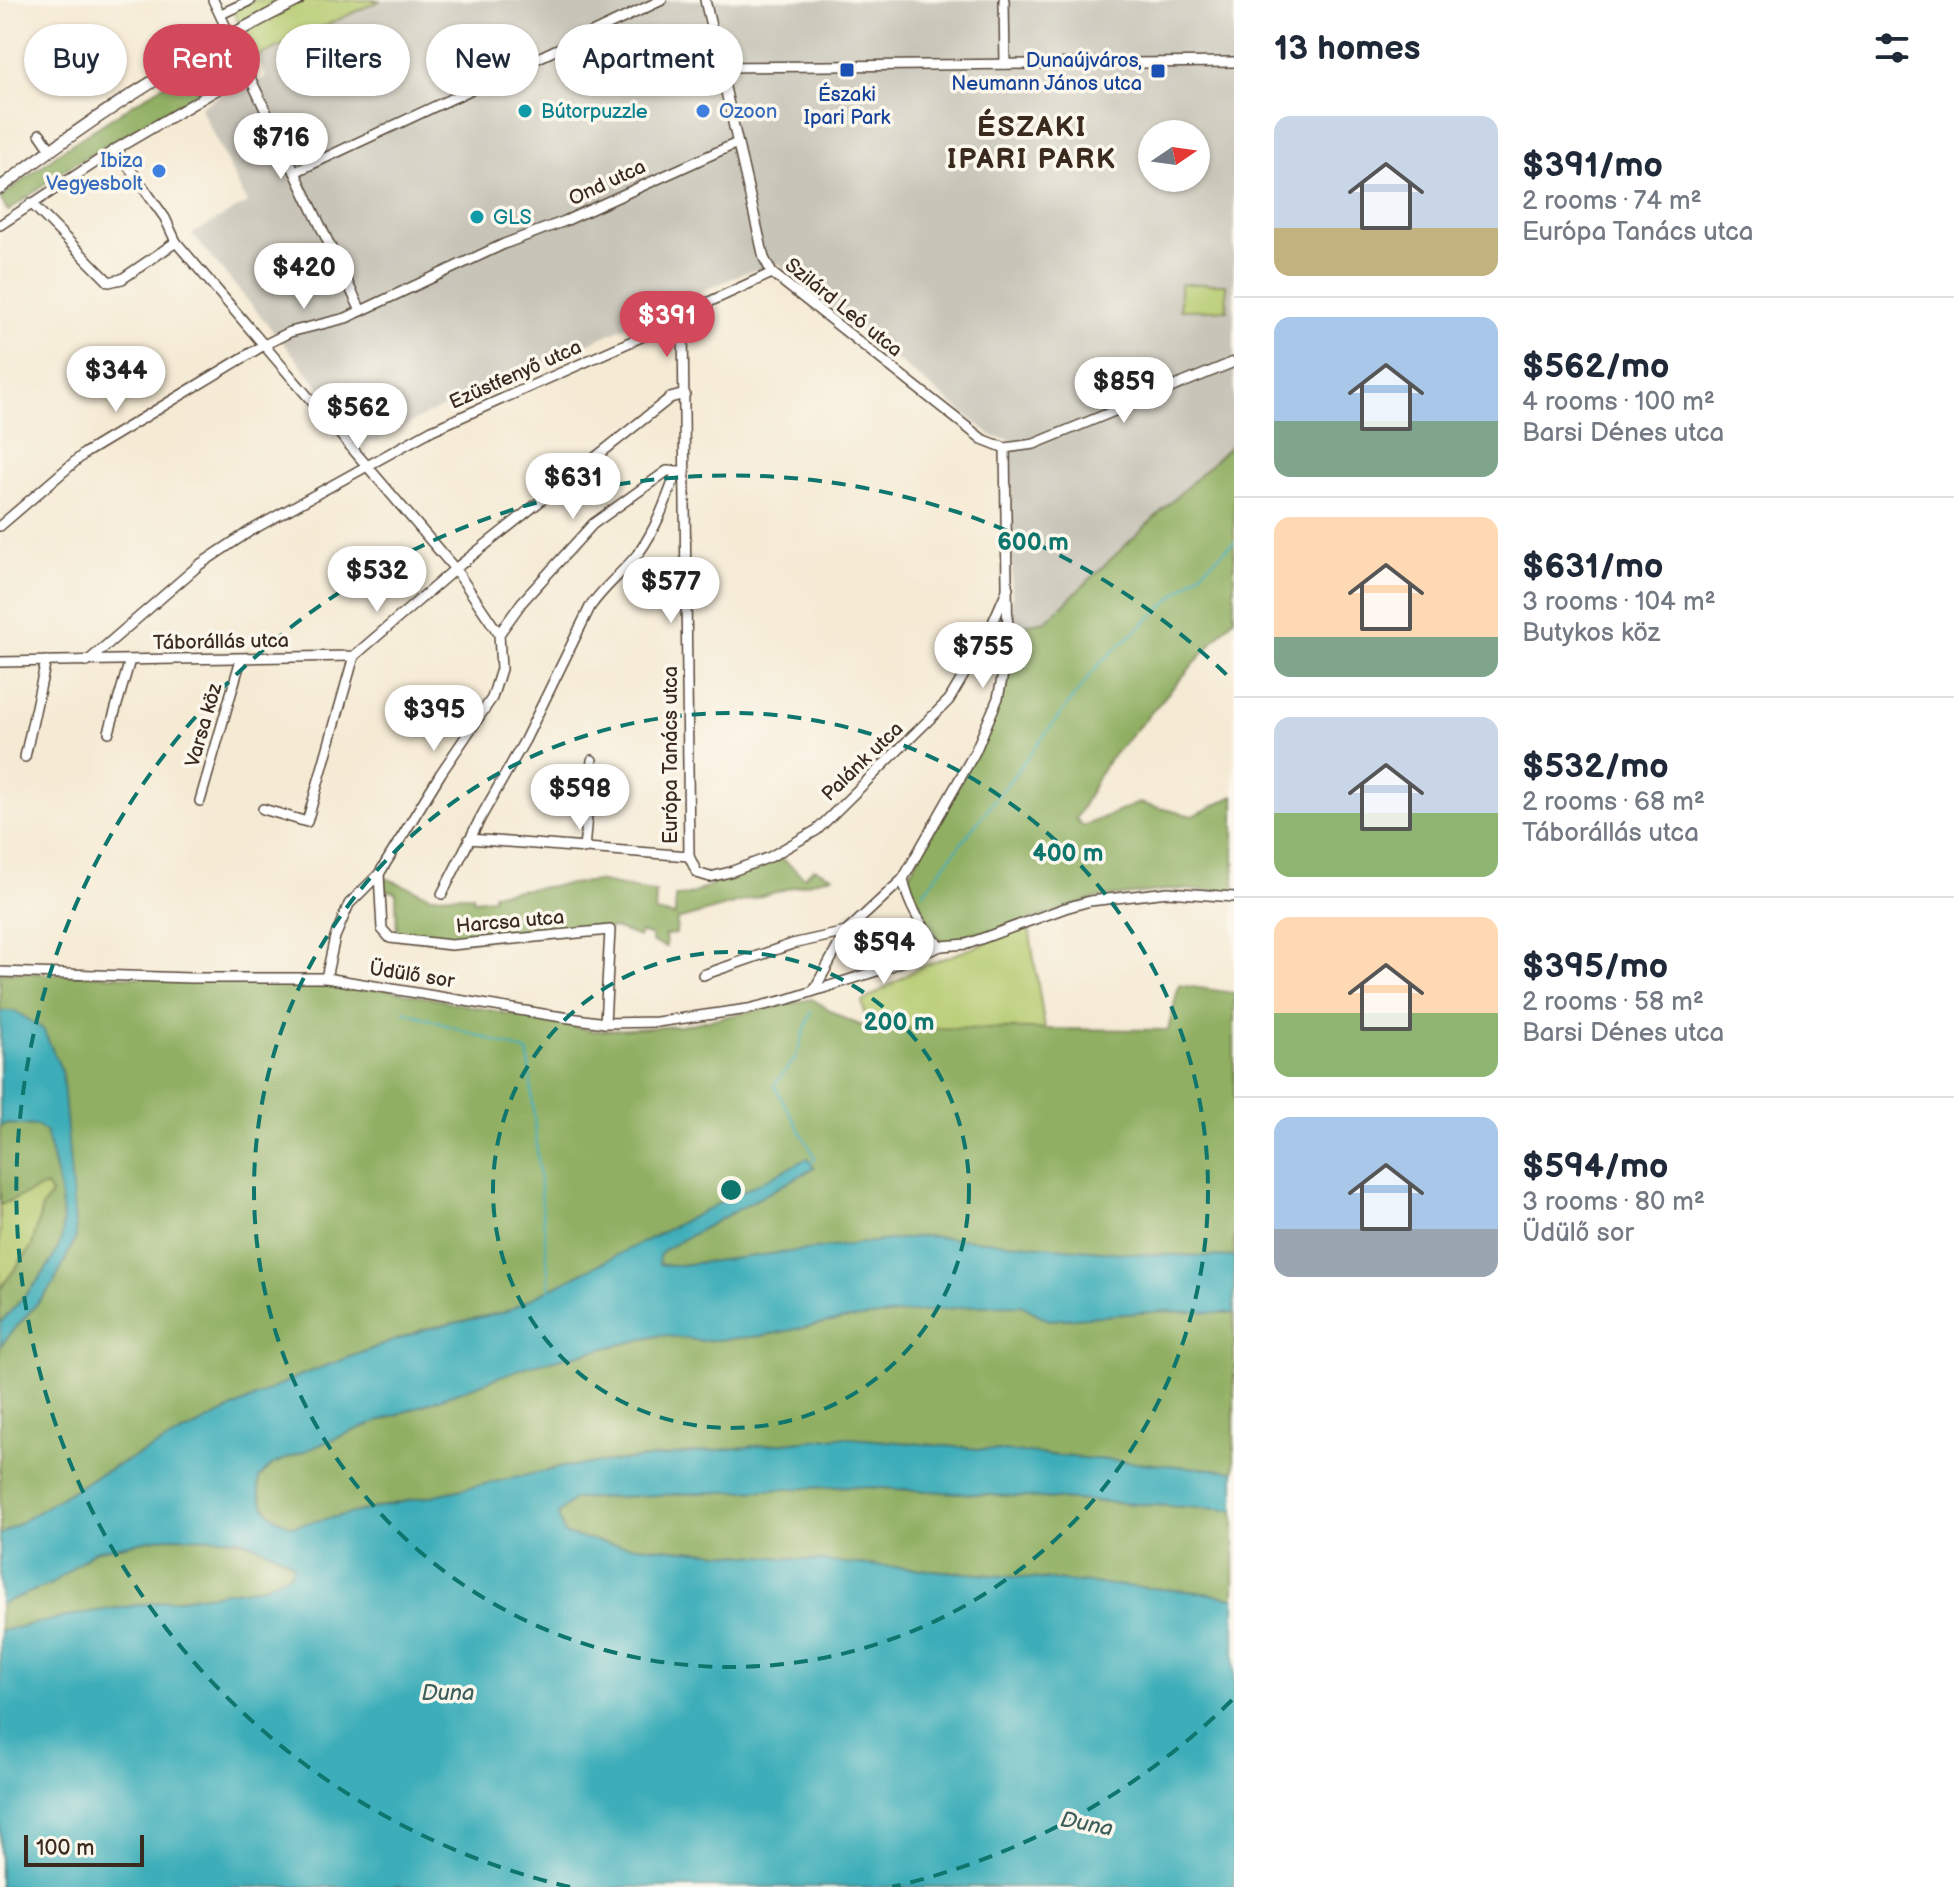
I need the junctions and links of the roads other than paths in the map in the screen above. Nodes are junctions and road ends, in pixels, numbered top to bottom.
1 (213, 0) edge
2 (251, 0) edge
3 (298, 0) edge
4 (662, 0) edge
5 (705, 0) edge
6 (1004, 0) edge
7 (221, 14) junction
8 (226, 24) edge
9 (252, 24) edge
10 (710, 24) edge
11 (1234, 62) edge
12 (1005, 64) junction
13 (743, 67) edge
14 (143, 87) edge
15 (260, 95) edge
16 (206, 96) edge
17 (726, 96) edge
18 (40, 134) dead end
19 (737, 143) junction
20 (116, 149) junction
21 (51, 150) junction
22 (295, 172) junction
23 (0, 188) edge
24 (31, 203) junction
25 (0, 225) edge
26 (176, 242) junction
27 (772, 273) junction
28 (361, 311) junction
29 (681, 319) junction
30 (264, 345) junction
31 (1234, 362) edge
32 (685, 394) junction
33 (1005, 448) junction
34 (366, 466) junction
35 (682, 471) junction
36 (0, 526) edge
37 (455, 569) junction
38 (1008, 588) junction
39 (499, 634) junction
40 (354, 656) junction
41 (241, 659) junction
42 (130, 660) junction
43 (46, 661) junction
44 (0, 662) edge
45 (87, 662) junction
46 (109, 732) dead end
47 (25, 757) dead end
48 (592, 760) dead end
49 (200, 801) dead end
50 (263, 809) dead end
51 (469, 839) junction
52 (584, 849) junction
53 (689, 856) junction
54 (379, 874) junction
55 (903, 879) junction
56 (442, 894) dead end
57 (1234, 897) edge
58 (846, 932) junction
59 (941, 946) junction
60 (0, 972) edge
61 (703, 975) dead end
62 (326, 978) junction
63 (814, 990) junction
64 (605, 1023) junction

1 - 7 street
2 - 7 street
3 - 9 street
4 - 22 street
5 - 10 street, Szilárd Leó utca
6 - 12 street
7 - 8 street
11 - 12 street
12 - 13 street
14 - 21 street
15 - 22 street
16 - 20 street
17 - 19 street, Szilárd Leó utca
18 - 21 street
19 - 27 street, Szilárd Leó utca
19 - 28 street, Ond utca
20 - 24 street
20 - 26 street
21 - 23 street
22 - 28 street
24 - 25 street
24 - 26 street
26 - 30 street
27 - 29 street, Ezüstfenyő utca
27 - 33 street, Szilárd Leó utca
28 - 30 street, Ond utca
29 - 32 street, Európa Tanács utca
29 - 34 street, Ezüstfenyő utca
30 - 34 street
30 - 36 street, Ond utca
31 - 33 street
32 - 35 street, Európa Tanács utca
32 - 37 street
33 - 38 street
34 - 37 street
34 - 45 street, Ezüstfenyő utca
35 - 39 street
35 - 51 street
35 - 53 street, Európa Tanács utca
37 - 39 street
37 - 40 street
38 - 53 street, Palánk utca
38 - 55 street
39 - 54 street
40 - 41 street, Táborállás utca
40 - 50 street
41 - 42 street, Táborállás utca
41 - 49 street, Varsa köz
42 - 45 street, Táborállás utca
42 - 46 street
43 - 44 street, Táborállás utca
43 - 45 street, Táborállás utca
43 - 47 street
48 - 52 street
51 - 52 street
51 - 56 street
52 - 53 street
54 - 62 street
54 - 64 street, Harcsa utca
55 - 58 street
55 - 59 street
57 - 59 street, Üdülő sor
58 - 61 street
58 - 63 street
59 - 63 street, Üdülő sor
60 - 62 street, Üdülő sor
62 - 64 street, Üdülő sor
63 - 64 street, Üdülő sor

